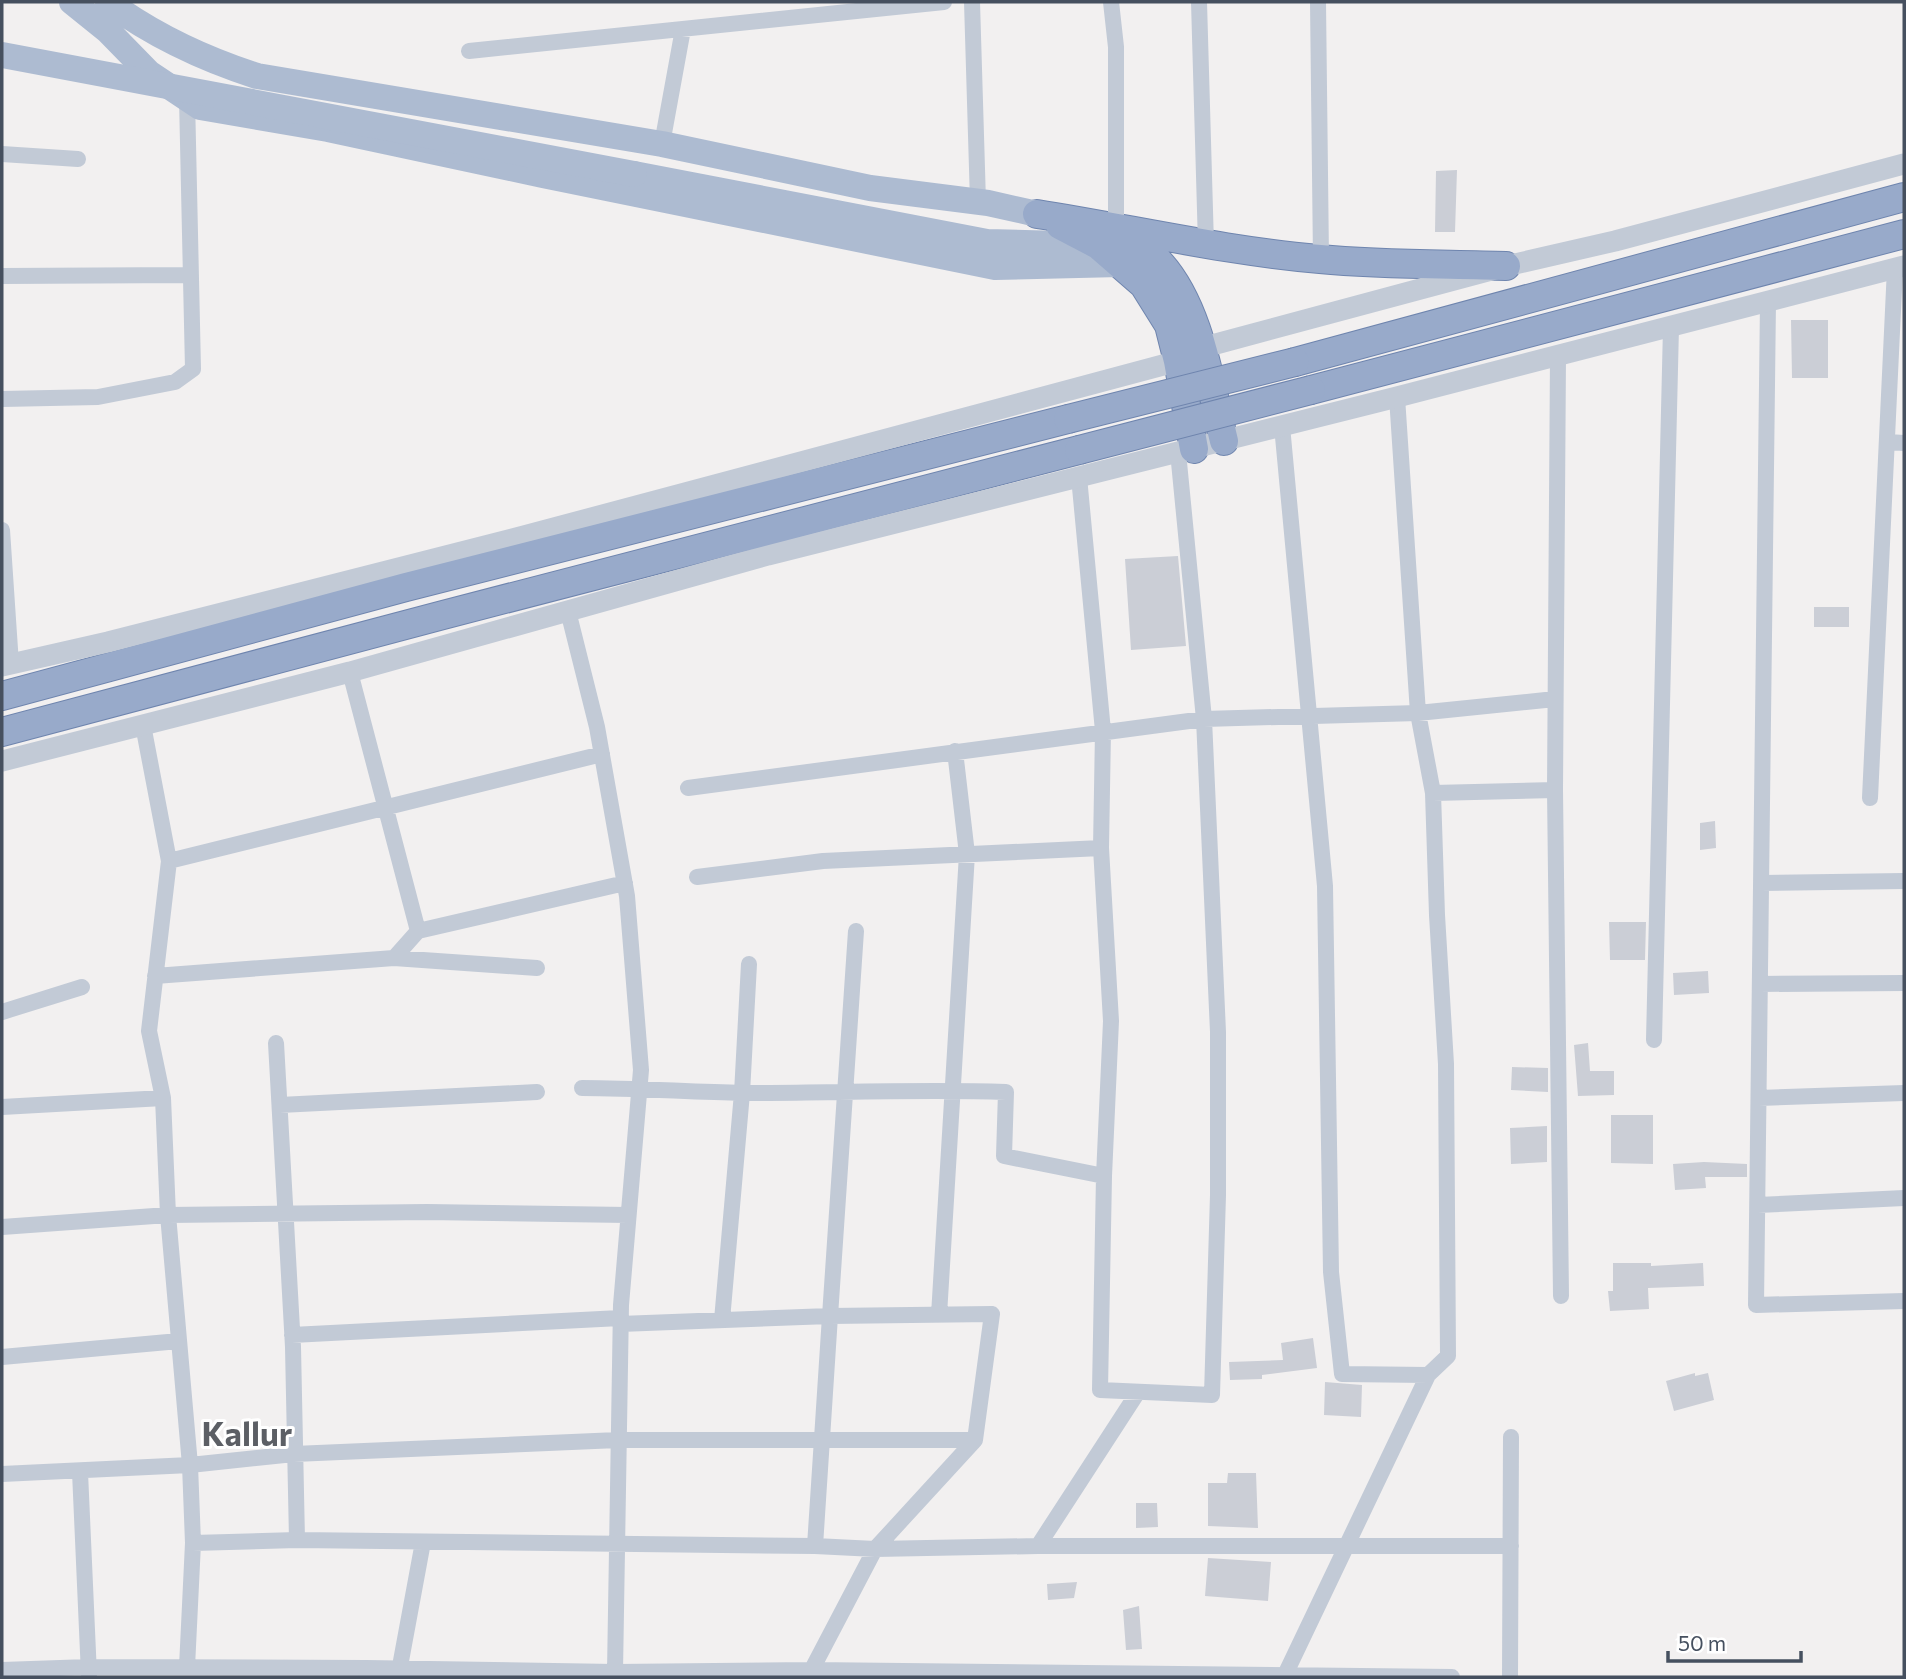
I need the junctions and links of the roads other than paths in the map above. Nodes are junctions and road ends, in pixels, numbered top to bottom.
1 (72, 2) edge
2 (108, 2) edge
3 (944, 2) edge
4 (972, 2) edge
5 (1111, 2) edge
6 (1199, 2) edge
7 (1318, 2) edge
8 (683, 29) junction
9 (469, 51) dead end
10 (2, 55) edge
11 (2, 67) edge
12 (194, 102) junction
13 (662, 144) junction
14 (2, 154) edge
15 (78, 159) dead end
16 (1904, 164) edge
17 (1904, 197) edge
18 (978, 202) junction
19 (1037, 214) joint
20 (1904, 233) edge
21 (1107, 236) junction
22 (1206, 245) junction
23 (1321, 260) junction
24 (1120, 264) junction
25 (1506, 266) junction
26 (1899, 267) edge
27 (190, 275) junction
28 (2, 276) edge
29 (1768, 301) junction
30 (1671, 327) junction
31 (1190, 355) junction
32 (1558, 356) junction
33 (1397, 397) junction
34 (2, 399) edge
35 (1282, 426) junction
36 (1224, 441) junction
37 (1887, 442) junction
38 (1904, 443) edge
39 (1186, 451) junction
40 (1079, 464) junction
41 (2, 530) edge
42 (568, 611) junction
43 (6, 665) edge
44 (350, 671) junction
45 (2, 696) edge
46 (1555, 699) junction
47 (1418, 713) junction
48 (1309, 716) junction
49 (1204, 719) junction
50 (143, 724) junction
51 (1103, 731) junction
52 (2, 732) edge
53 (955, 751) junction
54 (602, 754) junction
55 (2, 761) edge
56 (688, 788) dead end
57 (1555, 790) junction
58 (1433, 793) junction
59 (1870, 798) dead end
60 (386, 808) junction
61 (1101, 848) junction
62 (967, 854) junction
63 (169, 861) junction
64 (697, 877) dead end
65 (1904, 881) edge
66 (625, 883) junction
67 (1761, 883) junction
68 (418, 931) junction
69 (856, 931) dead end
70 (394, 958) junction
71 (749, 964) dead end
72 (537, 968) dead end
73 (155, 976) junction
74 (1904, 983) edge
75 (1760, 984) junction
76 (82, 987) dead end
77 (2, 1012) edge
78 (1654, 1040) dead end
79 (276, 1043) dead end
80 (582, 1088) dead end
81 (639, 1088) junction
82 (953, 1090) junction
83 (537, 1091) dead end
84 (844, 1091) junction
85 (742, 1093) junction
86 (1904, 1093) edge
87 (163, 1098) junction
88 (1759, 1098) junction
89 (280, 1105) junction
90 (2, 1107) edge
91 (1104, 1176) junction
92 (1904, 1198) edge
93 (1758, 1205) junction
94 (285, 1213) junction
95 (168, 1215) junction
96 (628, 1215) junction
97 (2, 1227) edge
98 (1561, 1296) dead end
99 (1904, 1301) edge
100 (939, 1315) junction
101 (830, 1316) junction
102 (620, 1321) junction
103 (722, 1321) junction
104 (292, 1335) junction
105 (179, 1340) junction
106 (2, 1357) edge
107 (1428, 1375) junction
108 (1138, 1392) junction
109 (1511, 1437) dead end
110 (822, 1438) junction
111 (618, 1440) junction
112 (975, 1440) junction
113 (294, 1454) junction
114 (190, 1465) junction
115 (80, 1472) junction
116 (2, 1474) edge
117 (297, 1540) junction
118 (423, 1542) junction
119 (192, 1543) junction
120 (617, 1545) junction
121 (815, 1546) junction
122 (1038, 1546) junction
123 (1346, 1546) junction
124 (1511, 1546) junction
125 (875, 1549) junction
126 (187, 1668) junction
127 (2, 1670) edge
128 (89, 1672) edge
129 (364, 1672) edge
130 (615, 1672) junction
131 (398, 1674) edge
132 (519, 1674) edge
133 (810, 1674) edge
134 (988, 1674) edge
135 (1285, 1676) edge
136 (1452, 1677) edge
137 (1510, 1677) edge

1 - 12 main road
2 - 13 main road
3 - 8 street
4 - 18 street
5 - 21 street
6 - 22 street
7 - 23 street
8 - 9 street
8 - 13 street
10 - 21 main road, bridge
11 - 12 street
12 - 24 main road
12 - 27 street
13 - 18 main road
14 - 15 street
16 - 25 street
17 - 45 highway, bridge
18 - 19 main road
19 - 21 highway
20 - 40 highway, bridge
21 - 22 highway
21 - 24 highway
21 - 31 highway
22 - 23 highway
23 - 25 highway
24 - 31 highway
25 - 31 street
26 - 29 street
26 - 37 street
27 - 28 street
27 - 34 street
29 - 30 street
29 - 67 street
30 - 32 street
30 - 78 street
31 - 36 highway
31 - 39 highway
31 - 43 street
32 - 33 street
32 - 46 street
33 - 35 street
33 - 47 street
35 - 36 street
35 - 48 street
36 - 39 street
37 - 38 street
37 - 59 street
39 - 40 street
39 - 49 street
40 - 42 street
40 - 51 street
40 - 52 highway
41 - 43 street
42 - 44 street
42 - 54 street
44 - 50 street
44 - 60 street
46 - 47 street
46 - 57 street
47 - 48 street
47 - 58 street
48 - 49 street
48 - 107 street
49 - 51 street
49 - 108 street
50 - 55 street
50 - 63 street
51 - 53 street
51 - 61 street
53 - 56 street
53 - 62 street
54 - 60 street
54 - 66 street
57 - 58 street
57 - 98 street
58 - 107 street
60 - 63 street
60 - 68 street
61 - 62 street
61 - 91 street
62 - 64 street
62 - 82 street
63 - 73 street
65 - 67 street
66 - 68 street
66 - 81 street
67 - 75 street
68 - 70 street
69 - 84 street
70 - 72 street
70 - 73 street
71 - 85 street
73 - 87 street
74 - 75 street
75 - 88 street
76 - 77 street
79 - 89 street
80 - 81 street
81 - 85 street
81 - 96 street
82 - 84 street
82 - 91 street
82 - 100 street
83 - 89 street
84 - 85 street
84 - 101 street
85 - 103 street
86 - 88 street
87 - 90 street
87 - 95 street
88 - 93 street
89 - 94 street
91 - 108 street
92 - 93 street
93 - 99 street
94 - 95 street
94 - 96 street
94 - 104 street
95 - 97 street
95 - 105 street
96 - 102 street
100 - 101 street
100 - 112 street
101 - 103 street
101 - 110 street
102 - 103 street
102 - 104 street
102 - 111 street
104 - 113 street
105 - 106 street
105 - 114 street
107 - 123 street
108 - 122 street
109 - 124 street
110 - 111 street
110 - 112 street
110 - 121 street
111 - 113 street
111 - 120 street
112 - 125 street
113 - 114 street
113 - 117 street
114 - 115 street
114 - 119 street
115 - 116 street
115 - 128 street
117 - 118 street
117 - 119 street
118 - 120 street
118 - 131 street
119 - 126 street
120 - 121 street
120 - 130 street
121 - 125 street
122 - 123 street
122 - 125 street
123 - 124 street
123 - 135 street
124 - 137 street
125 - 133 street
126 - 128 street
126 - 129 street
127 - 128 street
129 - 131 street
130 - 132 street
130 - 133 street
131 - 132 street
133 - 134 street
134 - 135 street
135 - 136 street

